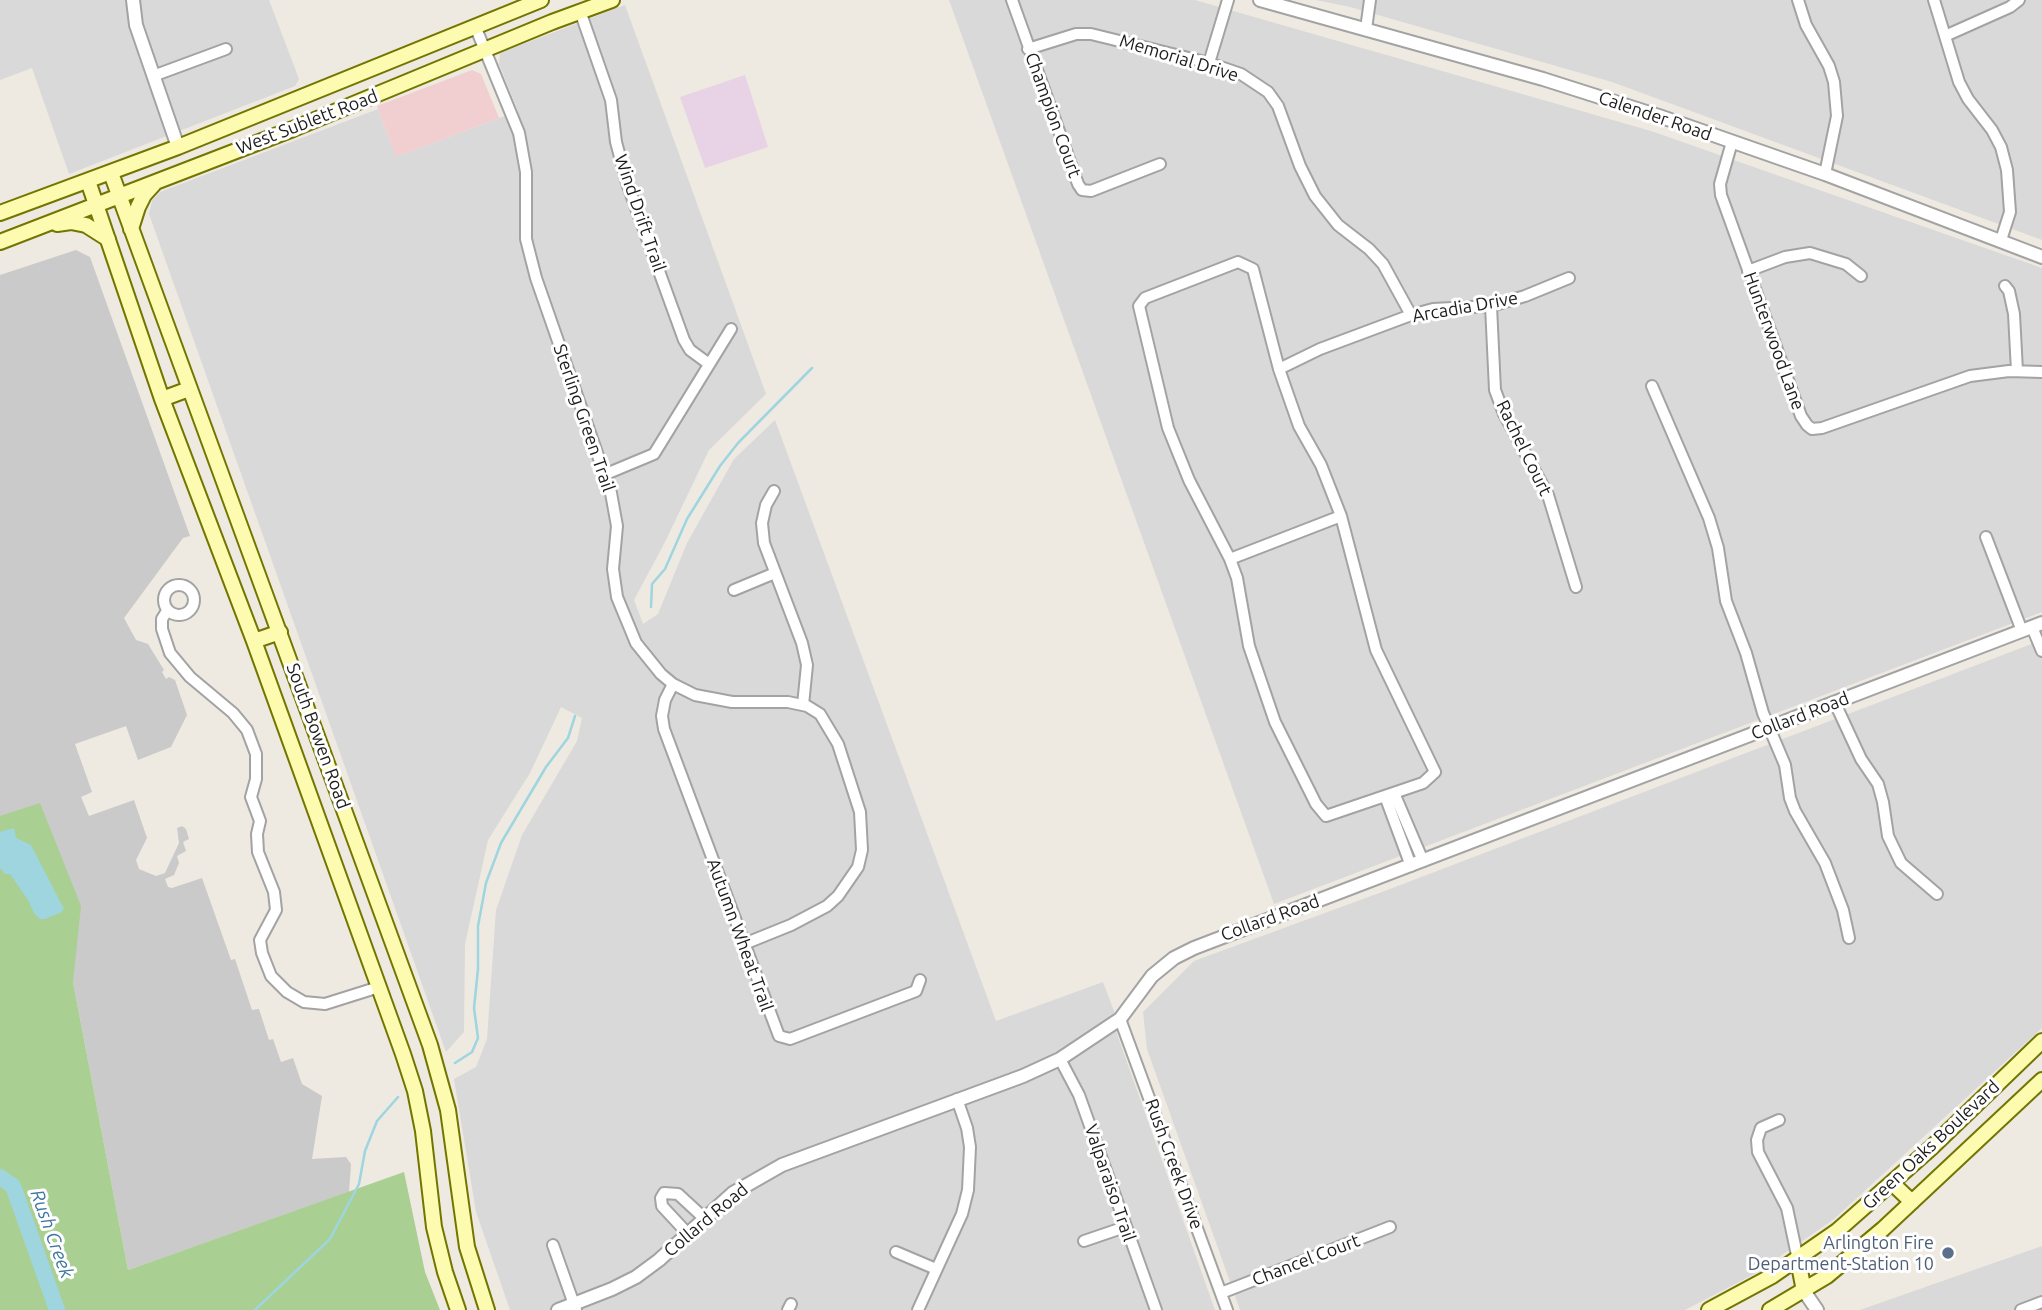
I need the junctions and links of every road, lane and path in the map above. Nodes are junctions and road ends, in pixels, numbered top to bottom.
1 (133, 0) edge
2 (541, 0) edge
3 (612, 0) edge
4 (1012, 0) edge
5 (1228, 0) edge
6 (1260, 0) edge
7 (1370, 0) edge
8 (1798, 0) edge
9 (1934, 0) edge
10 (2019, 0) edge
11 (580, 11) junction
12 (475, 26) junction
13 (1366, 29) junction
14 (1945, 36) junction
15 (485, 49) junction
16 (1028, 49) junction
17 (226, 50) dead end
18 (1209, 63) junction
19 (153, 76) junction
20 (1732, 142) junction
21 (178, 147) junction
22 (1160, 164) dead end
23 (111, 173) junction
24 (1825, 174) junction
25 (88, 181) junction
26 (157, 181) junction
27 (119, 196) junction
28 (97, 204) junction
29 (0, 213) edge
30 (42, 226) junction
31 (131, 229) junction
32 (108, 239) junction
33 (2001, 240) junction
34 (0, 242) edge
35 (2042, 257) edge
36 (1748, 271) junction
37 (1861, 276) dead end
38 (1569, 278) dead end
39 (2005, 286) dead end
40 (1491, 306) junction
41 (1411, 315) junction
42 (731, 329) dead end
43 (709, 364) junction
44 (1279, 369) junction
45 (2017, 371) junction
46 (2042, 372) edge
47 (1652, 386) dead end
48 (189, 389) junction
49 (162, 399) junction
50 (606, 474) junction
51 (774, 491) dead end
52 (1341, 516) junction
53 (1986, 537) dead end
54 (1230, 559) junction
55 (775, 573) junction
56 (1576, 587) dead end
57 (734, 590) dead end
58 (167, 611) dead end
59 (2032, 627) edge
60 (280, 632) junction
61 (254, 641) junction
62 (2042, 651) edge
63 (673, 684) junction
64 (1835, 703) junction
65 (803, 705) junction
66 (1769, 728) junction
67 (1390, 794) junction
68 (1417, 864) junction
69 (1937, 894) dead end
70 (1849, 938) dead end
71 (744, 944) junction
72 (920, 980) dead end
73 (379, 987) junction
74 (1121, 1019) junction
75 (2042, 1041) edge
76 (1060, 1059) junction
77 (2042, 1080) edge
78 (957, 1099) junction
79 (1779, 1120) dead end
80 (1892, 1183) junction
81 (1912, 1202) junction
82 (704, 1218) junction
83 (1125, 1227) junction
84 (1390, 1227) dead end
85 (688, 1234) junction
86 (1084, 1241) dead end
87 (553, 1245) dead end
88 (897, 1252) dead end
89 (1798, 1260) junction
90 (936, 1269) junction
91 (1804, 1291) junction
92 (1221, 1293) junction
93 (2042, 1302) edge
94 (575, 1307) edge
95 (458, 1310) edge
96 (488, 1310) edge
97 (558, 1310) edge
98 (918, 1310) edge
99 (1156, 1310) edge
100 (1227, 1310) edge
101 (1709, 1310) edge
102 (1770, 1310) edge
103 (1817, 1310) edge
104 (2021, 1310) edge

1 - 19 street
2 - 12 main road, West Sublett Road
3 - 11 main road, West Sublett Road
4 - 16 street, Champion Court
5 - 18 street
6 - 13 street, Calender Road
7 - 13 street
8 - 24 street
9 - 14 street
10 - 14 street
11 - 15 main road, West Sublett Road
11 - 43 street, Wind Drift Trail
12 - 15 street, Sterling Green Trail
12 - 21 main road, West Sublett Road
13 - 20 street, Calender Road
14 - 33 street
15 - 26 main road, West Sublett Road
15 - 50 street, Sterling Green Trail
16 - 18 street, Memorial Drive
16 - 22 street, Champion Court
17 - 19 street
18 - 41 street, Memorial Drive
19 - 21 street
20 - 24 street, Calender Road
20 - 36 street, Hunterwood Lane
21 - 23 main road, West Sublett Road
23 - 25 main road, West Sublett Road
23 - 27 main road, South Bowen Road
24 - 33 street, Calender Road
25 - 28 main road, South Bowen Road
25 - 29 main road, West Sublett Road
26 - 27 main road, West Sublett Road
26 - 31 main road
27 - 28 main road, West Sublett Road
27 - 31 main road, South Bowen Road
28 - 30 main road, West Sublett Road
28 - 32 main road, South Bowen Road
30 - 32 main road
30 - 34 main road, West Sublett Road
31 - 48 main road, South Bowen Road
32 - 49 main road, South Bowen Road
33 - 35 street, Calender Road
36 - 37 street
36 - 45 street, Hunterwood Lane
38 - 40 street, Arcadia Drive
39 - 45 street
40 - 41 street, Arcadia Drive
40 - 56 street, Rachel Court
41 - 44 street, Arcadia Drive
42 - 43 street
43 - 50 street
44 - 52 street
44 - 54 street
45 - 46 street, Hunterwood Lane
47 - 66 street
48 - 49 main road
48 - 60 main road, South Bowen Road
49 - 61 main road, South Bowen Road
50 - 63 street, Sterling Green Trail
51 - 55 street
52 - 54 street
52 - 67 street
53 - 59 street
54 - 67 street
55 - 57 street
55 - 65 street
58 - 73 street
59 - 62 street
59 - 64 street, Collard Road
60 - 61 main road
60 - 96 main road, South Bowen Road
61 - 73 main road, South Bowen Road
63 - 65 street, Sterling Green Trail
63 - 71 street, Autumn Wheat Trail
64 - 66 street, Collard Road
64 - 69 street
65 - 71 street
66 - 68 street, Collard Road
66 - 70 street
67 - 68 street
68 - 74 street, Collard Road
71 - 72 street, Autumn Wheat Trail
73 - 95 main road, South Bowen Road
74 - 76 street, Collard Road
74 - 92 street, Rush Creek Drive
75 - 80 main road, Green Oaks Boulevard
76 - 78 street, Collard Road
76 - 83 street, Valparaiso Trail
77 - 81 main road
78 - 82 street, Collard Road
78 - 90 street
79 - 89 street
80 - 81 main road
80 - 89 main road, Green Oaks Boulevard
81 - 91 main road
82 - 85 street, Collard Road
82 - 85 street
83 - 86 street
83 - 99 street, Valparaiso Trail
84 - 92 street, Chancel Court
85 - 94 street, Collard Road
87 - 94 street
88 - 90 street
89 - 91 main road
89 - 101 main road, Green Oaks Boulevard
90 - 98 street
91 - 102 main road
91 - 103 street
92 - 100 street, Rush Creek Drive
93 - 104 street
94 - 97 street, Collard Road

